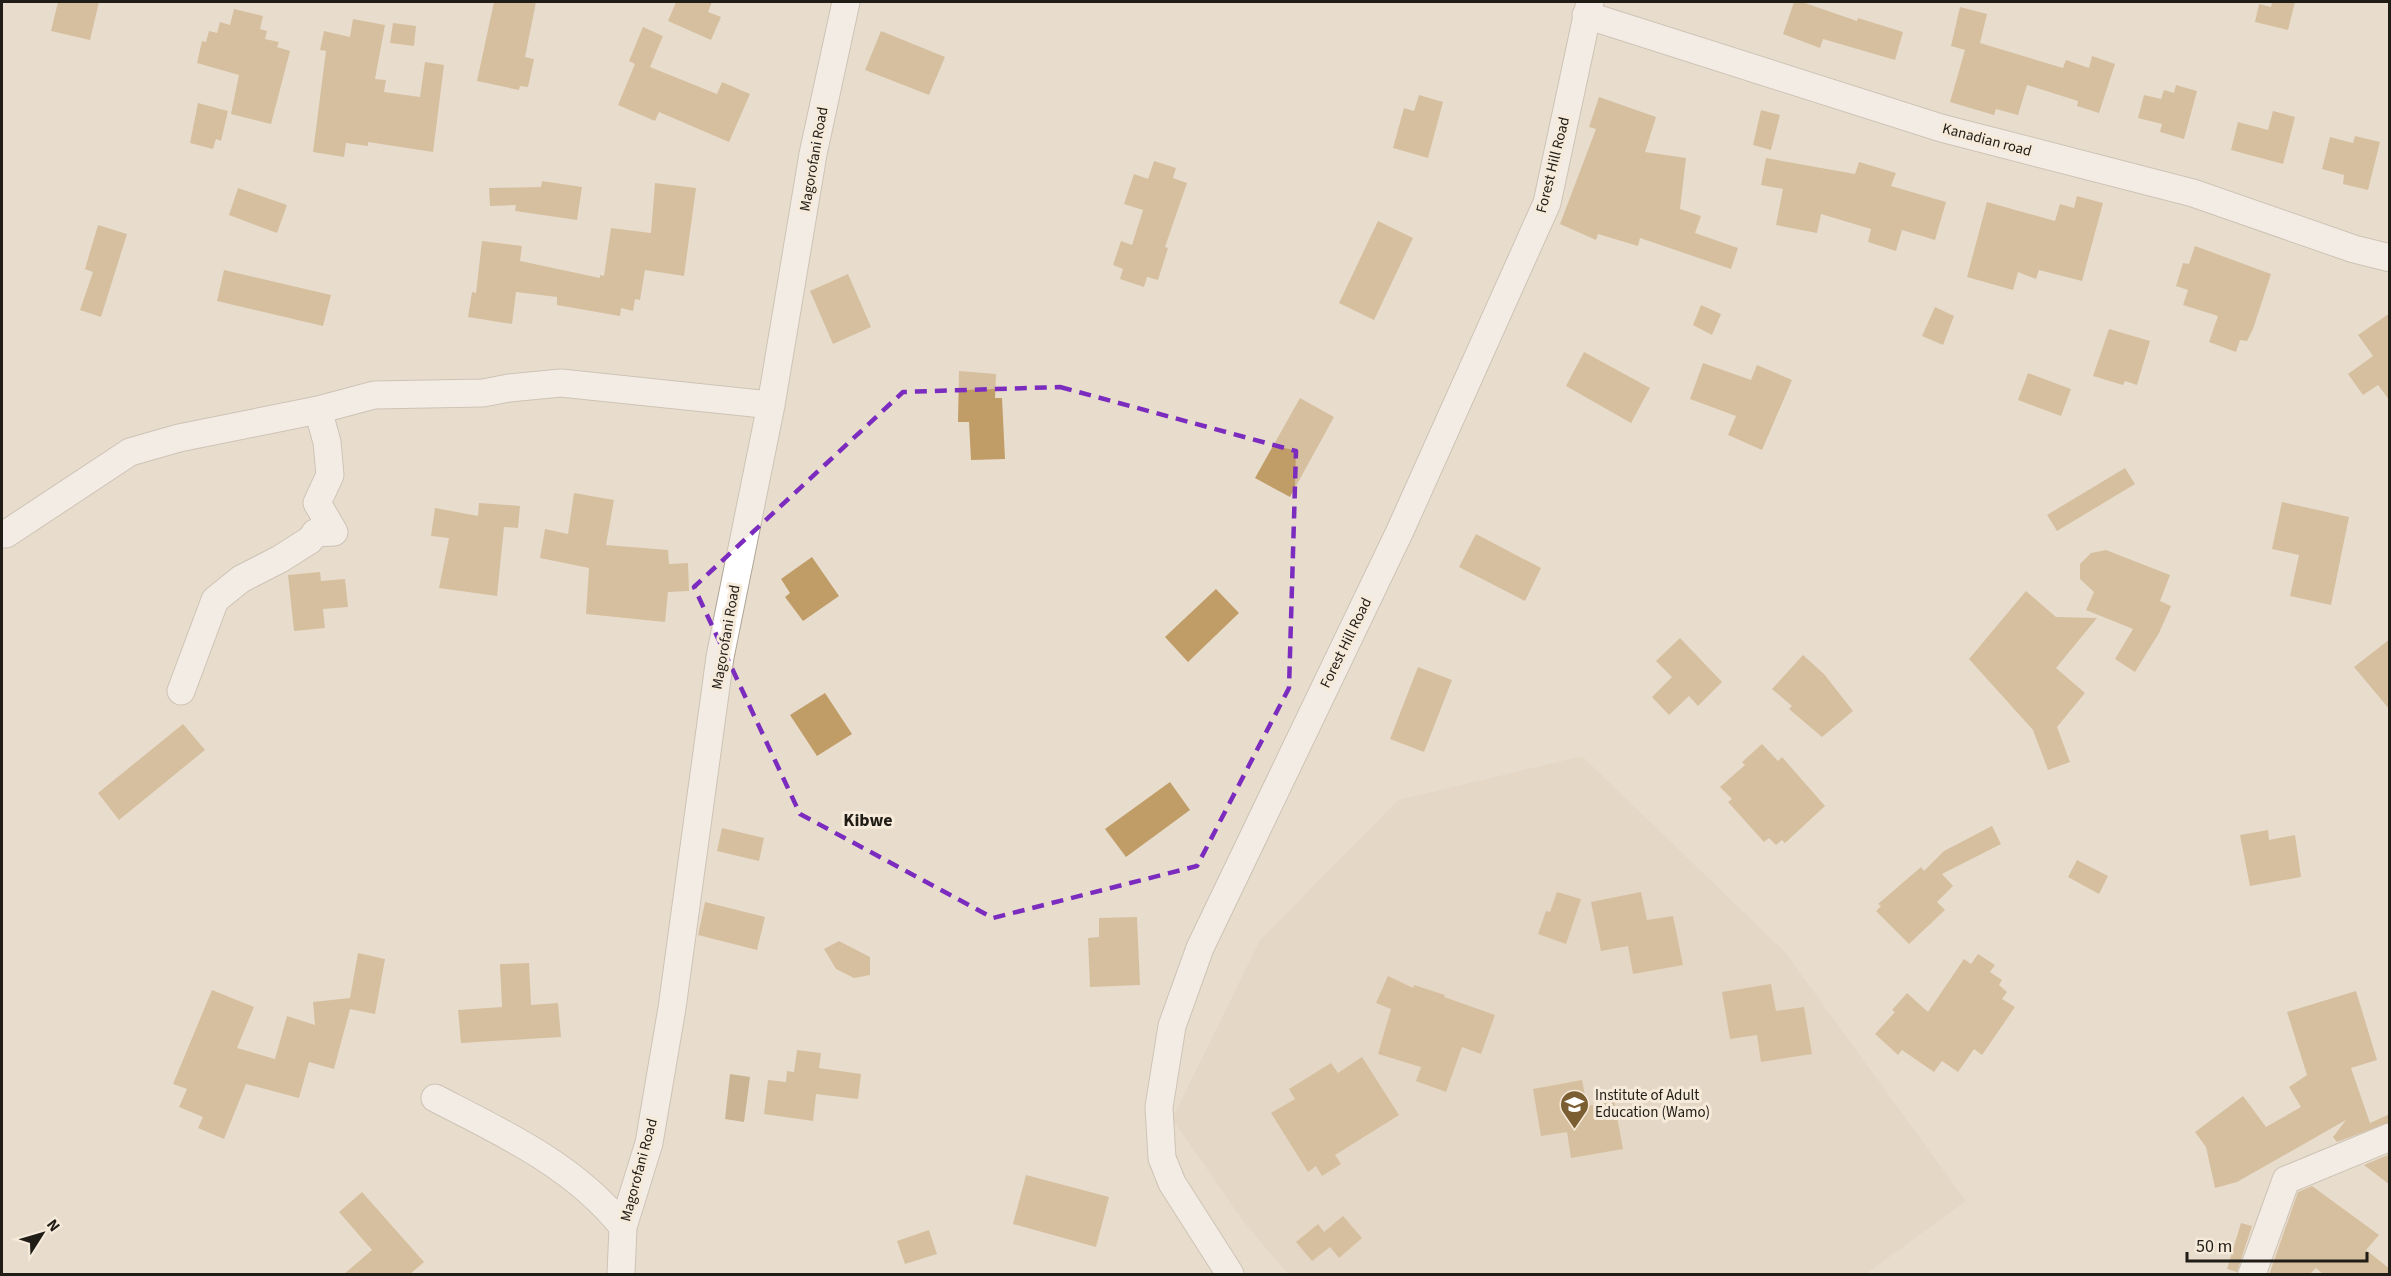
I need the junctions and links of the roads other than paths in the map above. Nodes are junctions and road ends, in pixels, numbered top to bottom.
1 (846, 2) edge
2 (1588, 8) edge
3 (2390, 258) edge
4 (771, 405) junction
5 (318, 410) junction
6 (2, 534) edge
7 (180, 691) dead end
8 (435, 1098) dead end
9 (2390, 1137) edge
10 (623, 1227) junction
11 (621, 1275) edge
12 (1230, 1275) edge
13 (2252, 1275) edge

1 - 4 street, Magorofani Road
2 - 3 street, Kanadian road
2 - 12 street, Forest Hill Road
4 - 5 street
4 - 10 street, Magorofani Road
5 - 6 street
5 - 7 street
8 - 10 street
9 - 13 street
10 - 11 street, Magorofani Road

